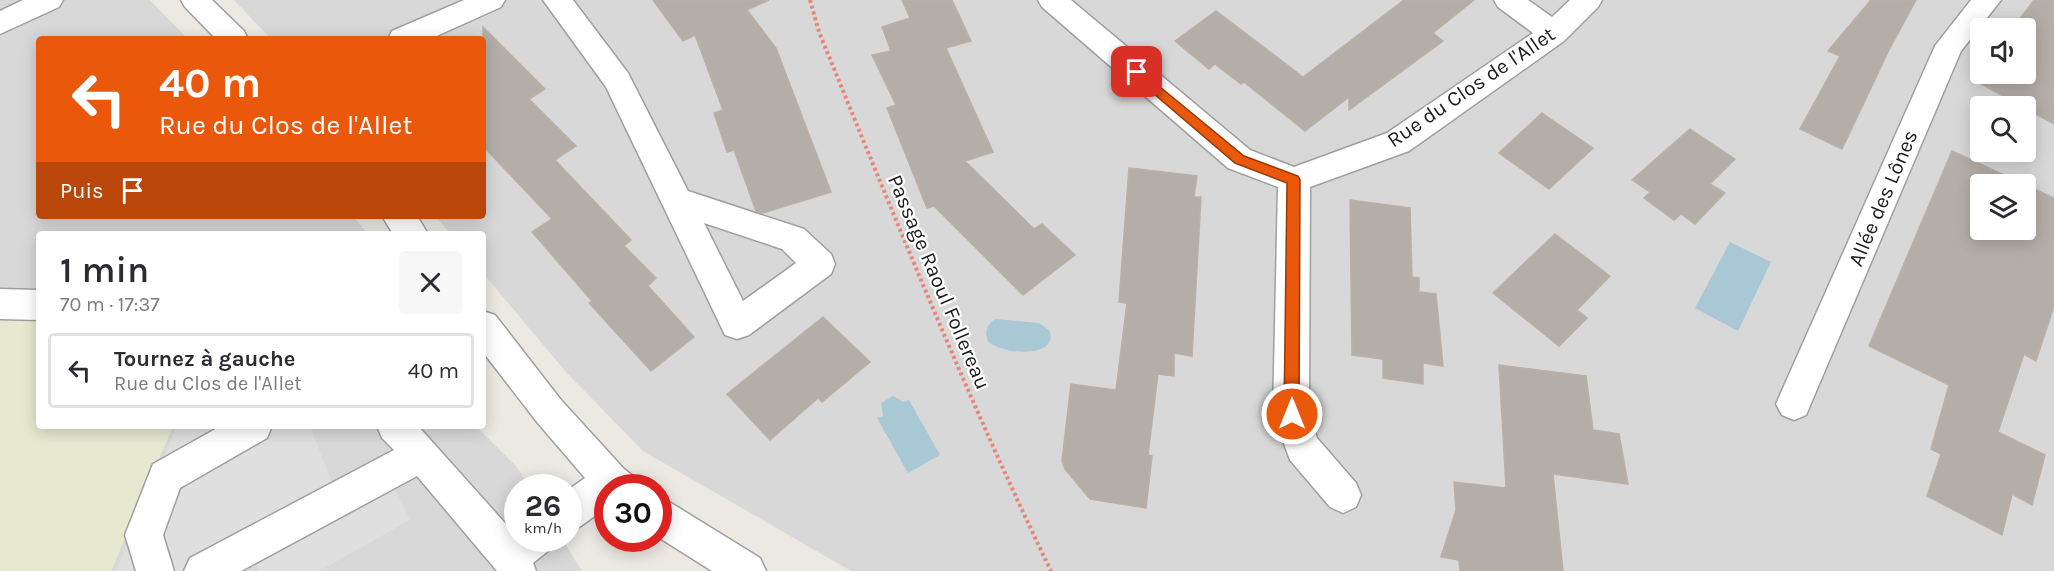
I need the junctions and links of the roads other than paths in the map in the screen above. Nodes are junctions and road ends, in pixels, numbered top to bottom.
1 (49, 0) edge
2 (195, 0) edge
3 (491, 0) edge
4 (556, 0) edge
5 (1052, 0) edge
6 (1508, 0) edge
7 (1588, 0) edge
8 (1987, 0) edge
9 (0, 23) edge
10 (1554, 33) junction
11 (231, 36) edge
12 (409, 36) edge
13 (1294, 180) junction
14 (678, 201) dead end
15 (400, 219) edge
16 (410, 231) edge
17 (0, 304) edge
18 (36, 305) edge
19 (486, 330) edge
20 (1794, 404) dead end
21 (249, 429) edge
22 (398, 429) edge
23 (422, 454) junction
24 (606, 474) edge
25 (1343, 495) dead end
26 (672, 525) edge
27 (520, 556) edge
28 (155, 571) edge
29 (203, 571) edge
30 (747, 571) edge

1 - 9 street
2 - 11 street
3 - 12 street
4 - 14 street
5 - 13 street
6 - 10 street
7 - 10 street, Rue du Clos de l'Allet
8 - 20 street, Allée des Lônes
10 - 13 street, Rue du Clos de l'Allet
13 - 25 street
15 - 16 street
17 - 18 street
19 - 24 street
21 - 28 street
22 - 23 street
23 - 27 street
23 - 29 street
26 - 30 street

